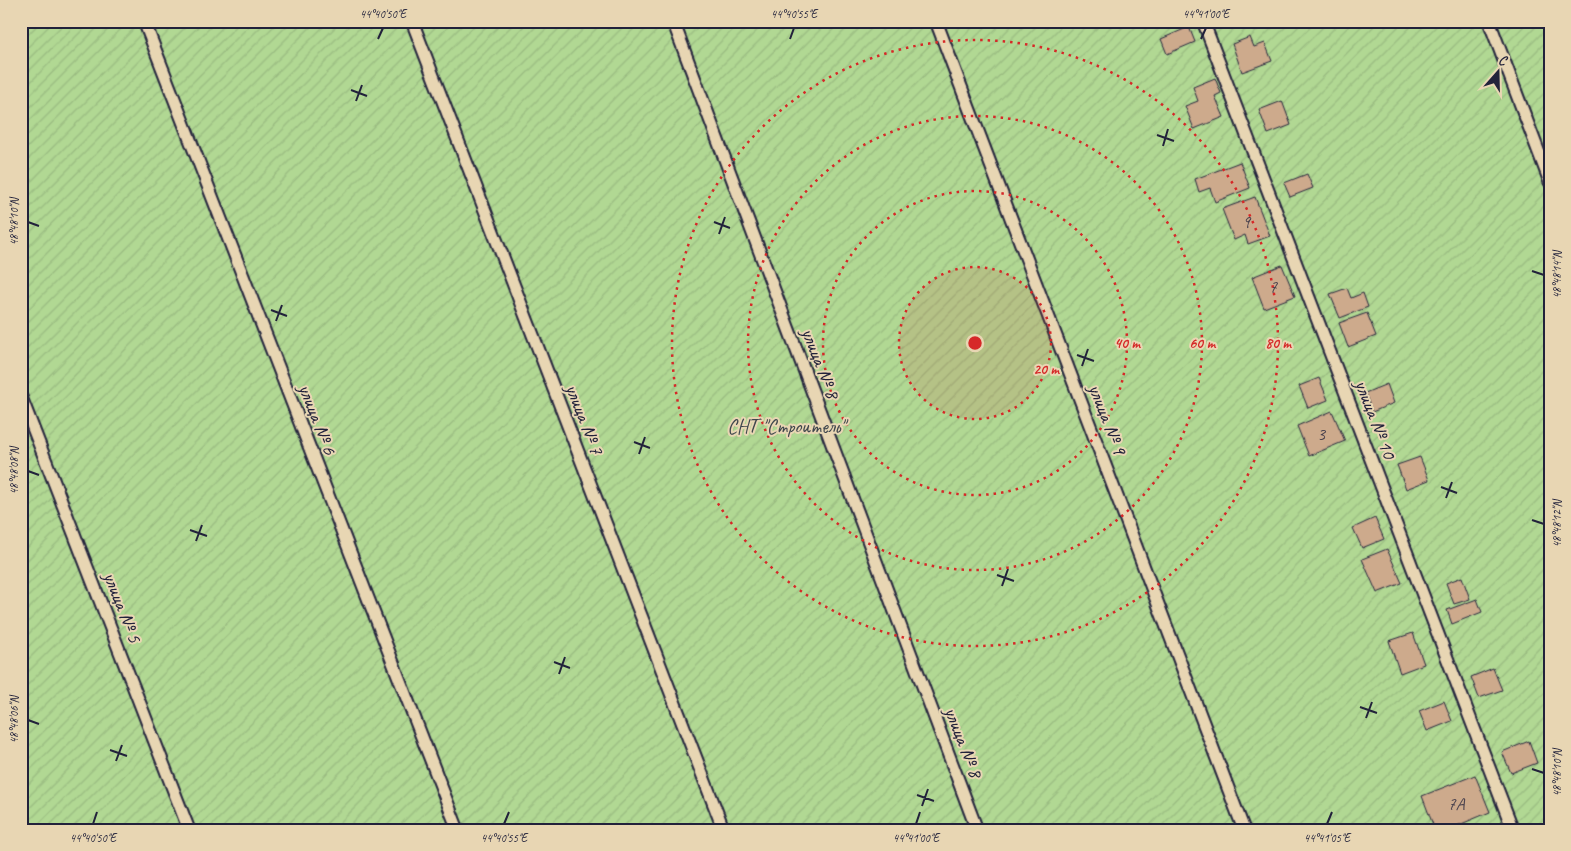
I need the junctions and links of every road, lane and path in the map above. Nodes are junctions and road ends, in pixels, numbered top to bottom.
1 (144, 21) edge
2 (412, 21) edge
3 (673, 21) edge
4 (936, 21) edge
5 (1203, 21) edge
6 (1489, 21) edge
7 (1550, 182) edge
8 (21, 397) edge
9 (189, 830) edge
10 (458, 830) edge
11 (719, 830) edge
12 (977, 830) edge
13 (1244, 830) edge
14 (1513, 830) edge

1 - 10 lane, улица № 6
2 - 11 lane, улица № 7
3 - 12 lane, улица № 8
4 - 13 lane, улица № 9
5 - 14 lane, улица № 10
6 - 7 lane
8 - 9 lane, улица № 5

